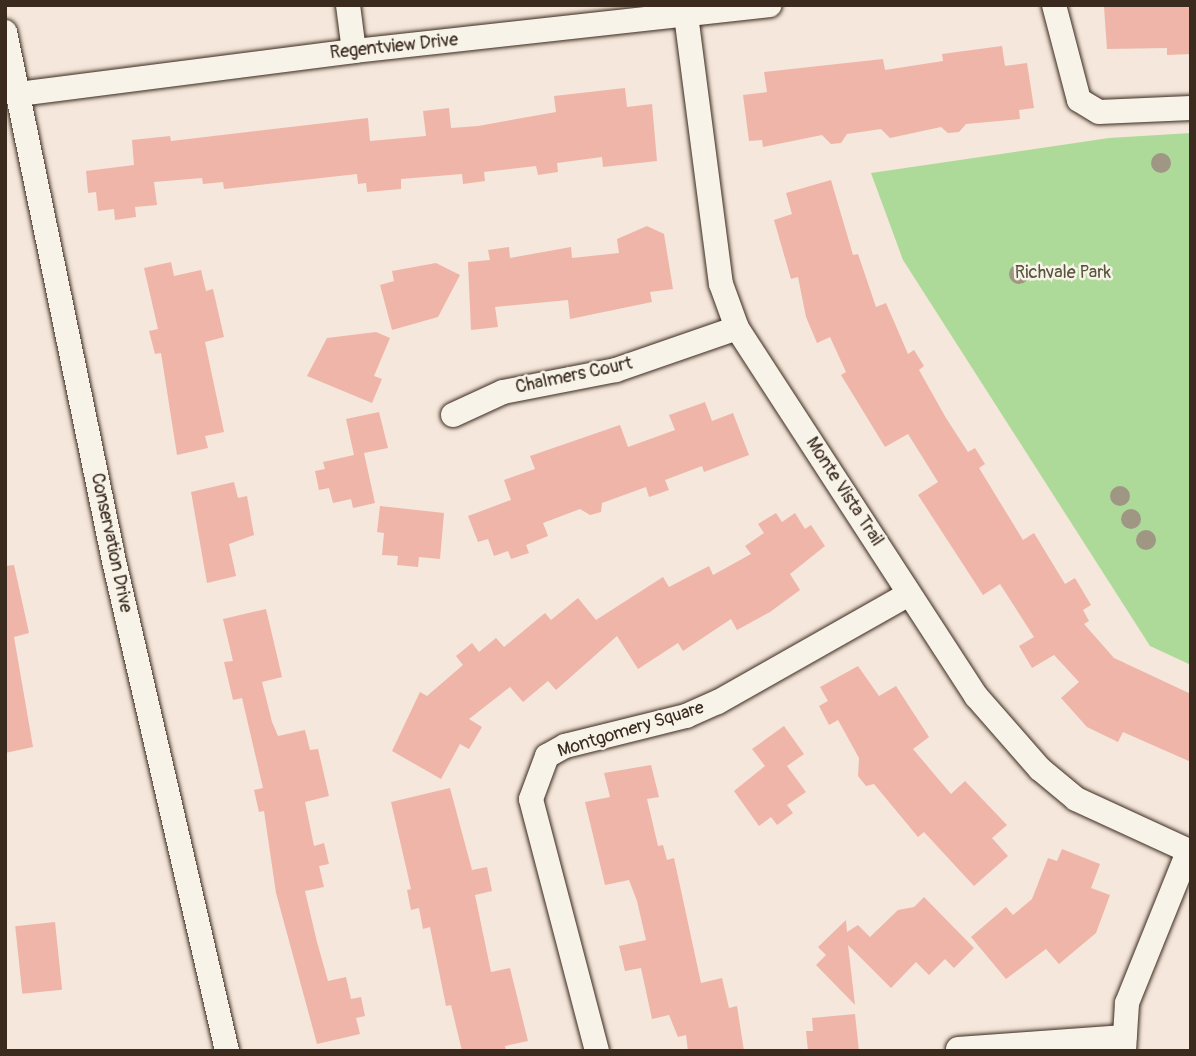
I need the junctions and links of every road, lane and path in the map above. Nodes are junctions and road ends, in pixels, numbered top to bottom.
1 (348, 5) edge
2 (769, 5) edge
3 (1054, 5) edge
4 (686, 15) junction
5 (5, 33) edge
6 (354, 51) junction
7 (19, 94) junction
8 (1191, 108) edge
9 (737, 328) junction
10 (453, 415) dead end
11 (909, 594) junction
12 (1189, 852) edge
13 (1125, 1044) edge
14 (958, 1049) dead end
15 (227, 1051) edge
16 (597, 1051) edge

1 - 6 street
2 - 4 street, Regentview Drive
3 - 8 street
4 - 6 street, Regentview Drive
4 - 9 street, Monte Vista Trail
5 - 7 street, Conservation Drive
6 - 7 street, Regentview Drive
7 - 15 street, Conservation Drive
9 - 10 street, Chalmers Court
9 - 11 street, Monte Vista Trail
11 - 12 street, Monte Vista Trail
11 - 16 street, Montgomery Square
12 - 13 street
13 - 14 street

